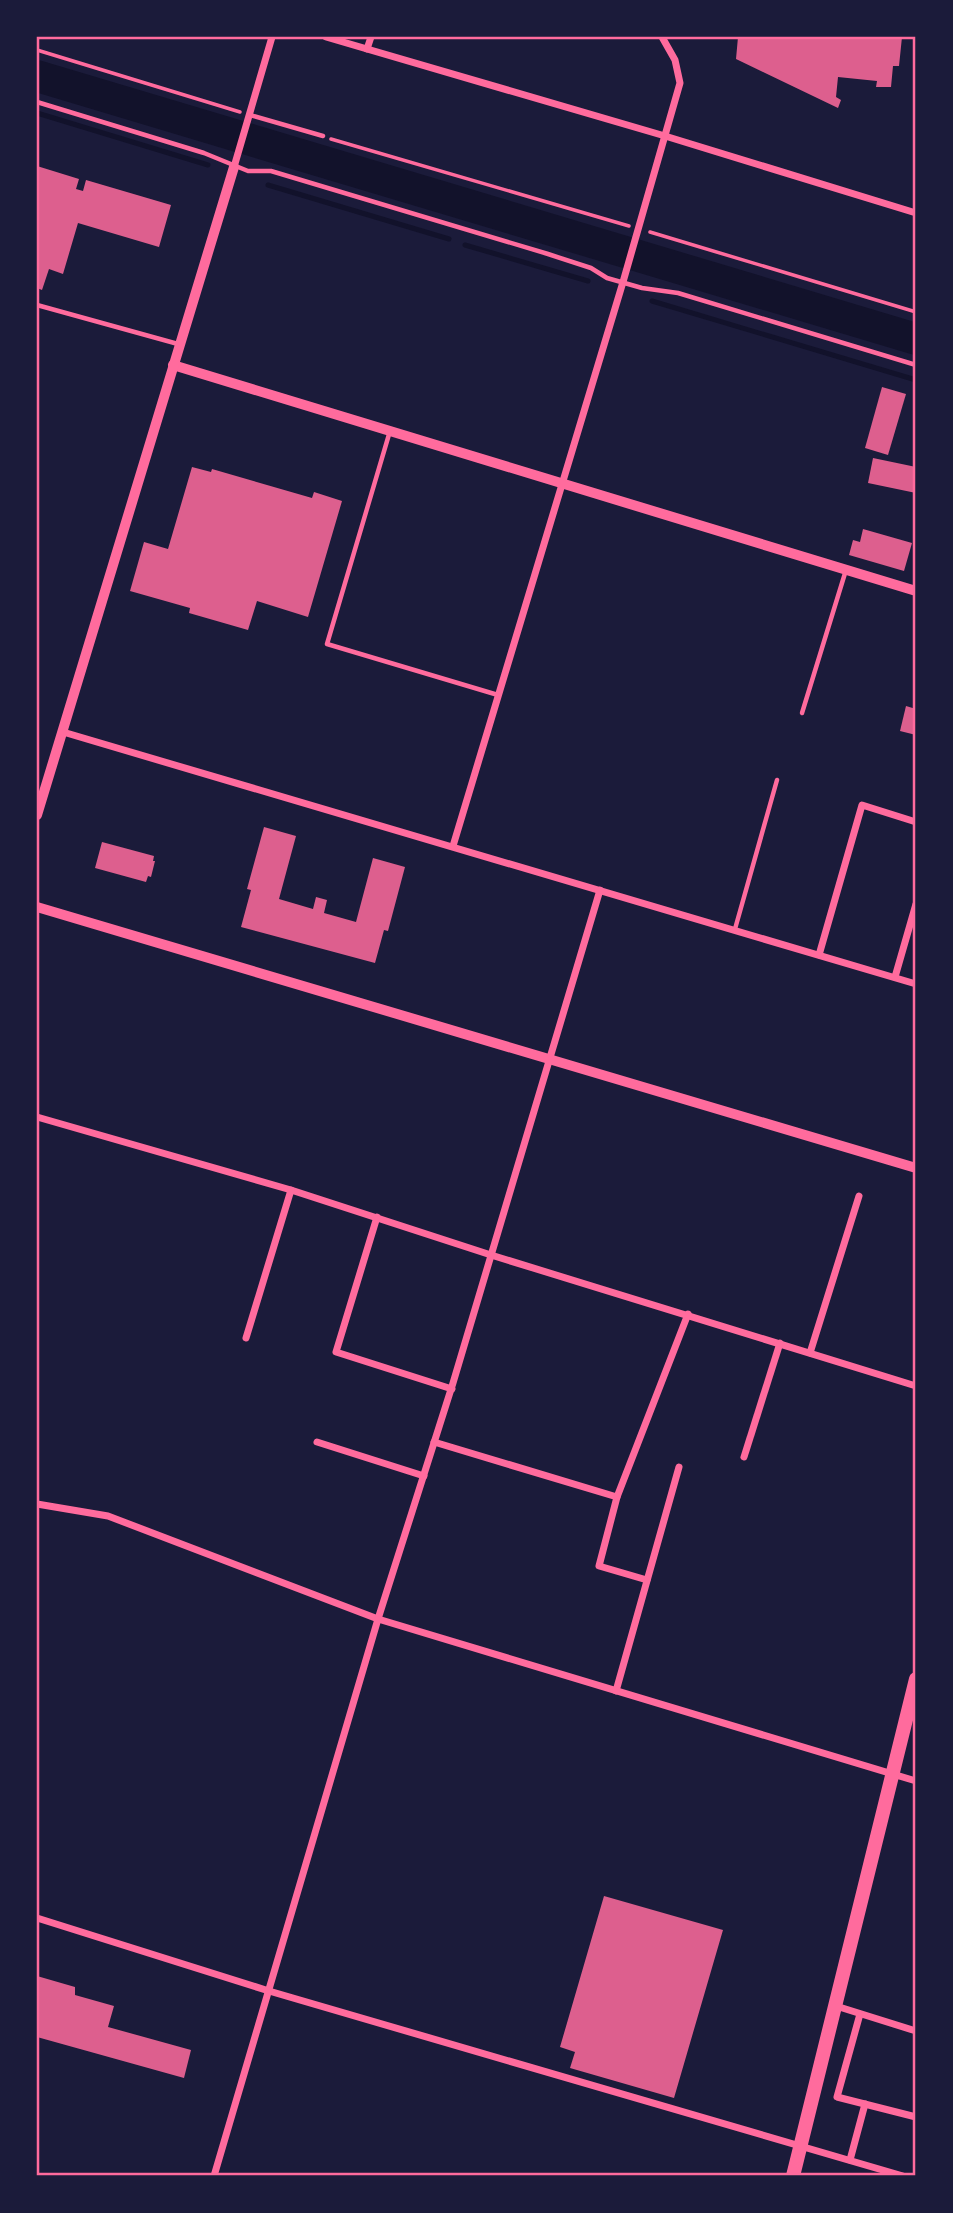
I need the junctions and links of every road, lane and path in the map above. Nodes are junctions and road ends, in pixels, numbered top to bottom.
1 (272, 37) edge
2 (326, 37) edge
3 (371, 37) edge
4 (662, 37) edge
5 (367, 49) junction
6 (37, 50) edge
7 (37, 102) edge
8 (249, 116) junction
9 (323, 136) joint
10 (665, 136) junction
11 (235, 162) junction
12 (916, 213) edge
13 (638, 231) junction
14 (624, 278) junction
15 (37, 305) edge
16 (916, 312) edge
17 (179, 344) junction
18 (173, 365) junction
19 (916, 365) edge
20 (390, 430) junction
21 (562, 484) junction
22 (847, 570) junction
23 (916, 591) edge
24 (499, 696) junction
25 (802, 713) dead end
26 (63, 732) junction
27 (777, 780) dead end
28 (37, 815) edge
29 (916, 822) edge
30 (453, 846) junction
31 (600, 890) junction
32 (916, 904) edge
33 (37, 907) edge
34 (735, 929) junction
35 (819, 955) junction
36 (895, 977) junction
37 (916, 984) edge
38 (550, 1059) junction
39 (37, 1117) edge
40 (916, 1168) edge
41 (291, 1190) junction
42 (859, 1196) dead end
43 (377, 1217) junction
44 (491, 1255) junction
45 (688, 1314) junction
46 (247, 1338) dead end
47 (780, 1343) junction
48 (810, 1353) junction
49 (916, 1386) edge
50 (452, 1389) junction
51 (317, 1442) dead end
52 (435, 1442) junction
53 (744, 1457) dead end
54 (679, 1466) dead end
55 (424, 1476) junction
56 (617, 1497) junction
57 (37, 1504) edge
58 (647, 1580) junction
59 (378, 1619) junction
60 (916, 1679) edge
61 (616, 1691) junction
62 (893, 1774) junction
63 (916, 1781) edge
64 (37, 1918) edge
65 (269, 1991) junction
66 (836, 2006) junction
67 (860, 2014) junction
68 (916, 2031) edge
69 (865, 2104) junction
70 (916, 2117) edge
71 (801, 2146) junction
72 (850, 2160) junction
73 (214, 2176) edge
74 (793, 2176) edge
75 (903, 2176) edge

1 - 8 street
2 - 5 street
3 - 5 street
4 - 10 street
5 - 10 street
6 - 8 path
7 - 11 lane
8 - 9 lane
8 - 11 street
9 - 13 path
10 - 12 street
10 - 13 street
11 - 14 lane
11 - 17 street
13 - 14 street
13 - 16 path
14 - 19 lane
14 - 21 street
15 - 17 lane
17 - 18 street
18 - 20 street
18 - 26 street
20 - 21 street
20 - 24 lane
21 - 22 street
21 - 24 street
22 - 23 street
22 - 25 lane
24 - 30 street
26 - 28 street
26 - 30 street
27 - 34 lane
29 - 35 street
30 - 31 street
31 - 34 street
31 - 38 street
32 - 36 street
33 - 38 street
34 - 35 street
35 - 36 street
36 - 37 street
38 - 40 street
38 - 44 street
39 - 41 street
41 - 43 street
41 - 46 street
42 - 48 street
43 - 44 street
43 - 50 street
44 - 45 street
44 - 50 street
45 - 47 street
45 - 56 street
47 - 48 street
47 - 53 street
48 - 49 street
50 - 52 street
51 - 55 street
52 - 55 street
52 - 56 street
54 - 58 street
55 - 59 street
56 - 58 street
57 - 59 street
58 - 61 street
59 - 61 street
59 - 65 street
60 - 62 main road
61 - 62 street
62 - 63 street
62 - 66 main road
64 - 65 street
65 - 71 street
65 - 73 street
66 - 67 street
66 - 71 main road
67 - 68 street
67 - 69 street
69 - 70 street
69 - 72 street
71 - 72 street
71 - 74 main road
72 - 75 street

